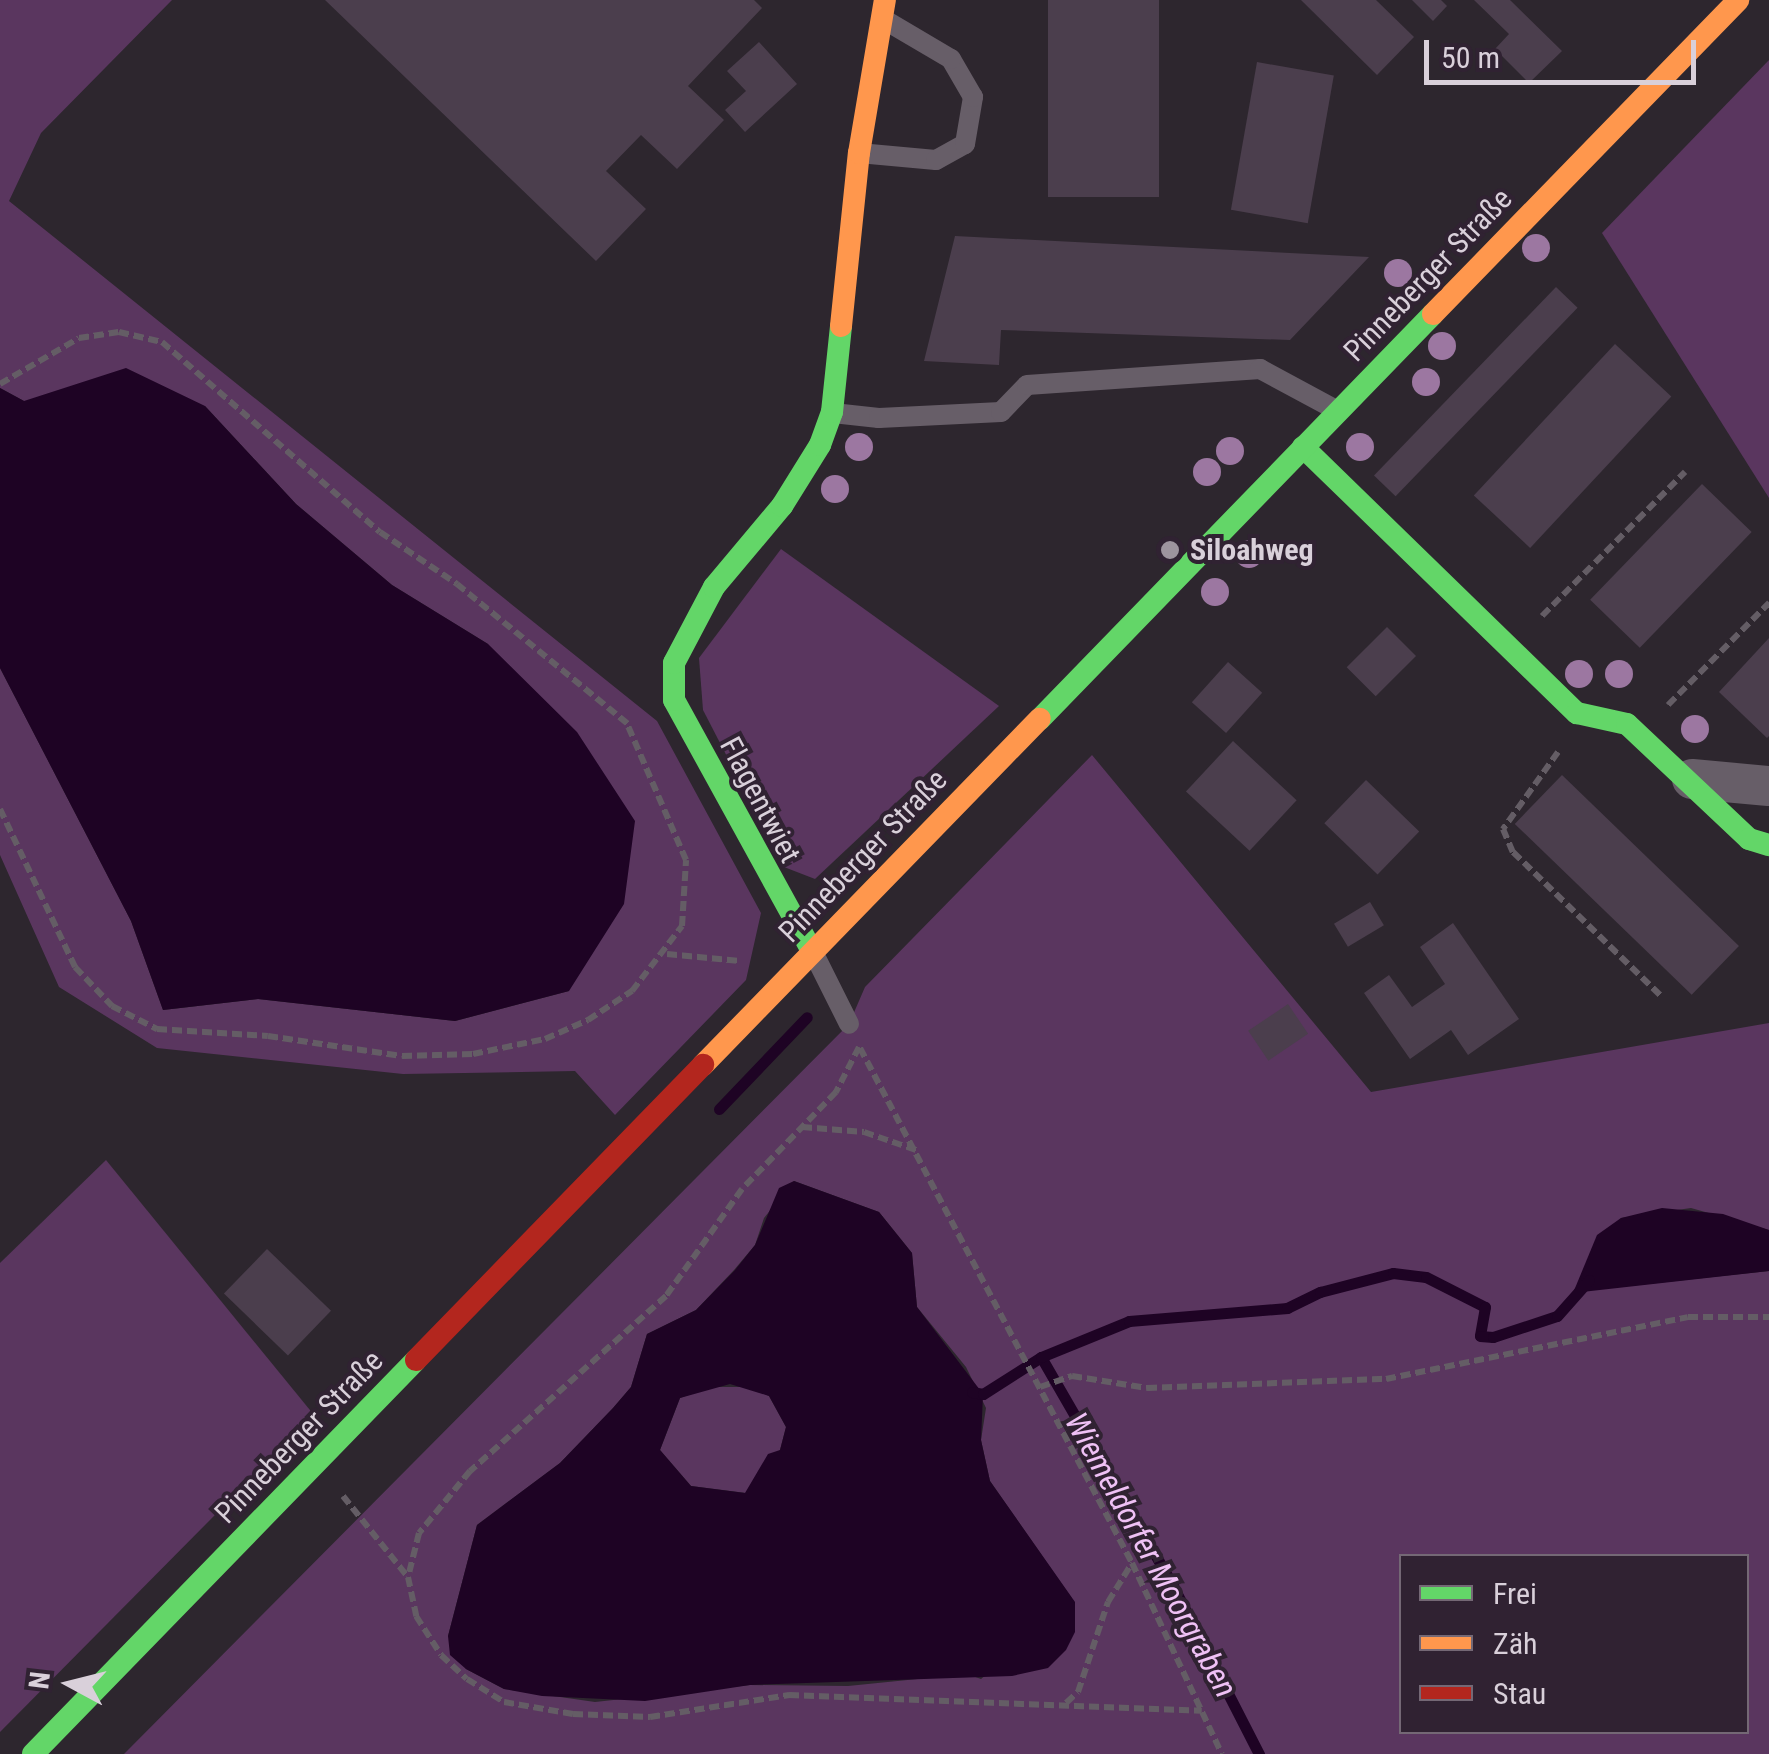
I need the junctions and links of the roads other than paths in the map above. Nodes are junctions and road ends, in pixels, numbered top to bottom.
1 (1738, 0) edge
2 (883, 9) edge
3 (859, 153) junction
4 (1338, 411) junction
5 (832, 412) junction
6 (1303, 447) junction
7 (1692, 779) junction
8 (1769, 786) edge
9 (1769, 845) edge
10 (812, 951) junction
11 (849, 1024) road end
12 (32, 1754) edge

1 - 4 main road, Pinneberger Straße
2 - 3 main road
2 - 3 lane
3 - 5 main road
4 - 5 lane
4 - 6 main road, Pinneberger Straße
5 - 10 main road, Flagentwiet
6 - 7 main road
6 - 10 main road, Pinneberger Straße
7 - 8 street
7 - 9 main road
10 - 11 lane, Flagentwiet
10 - 12 main road, Pinneberger Straße

